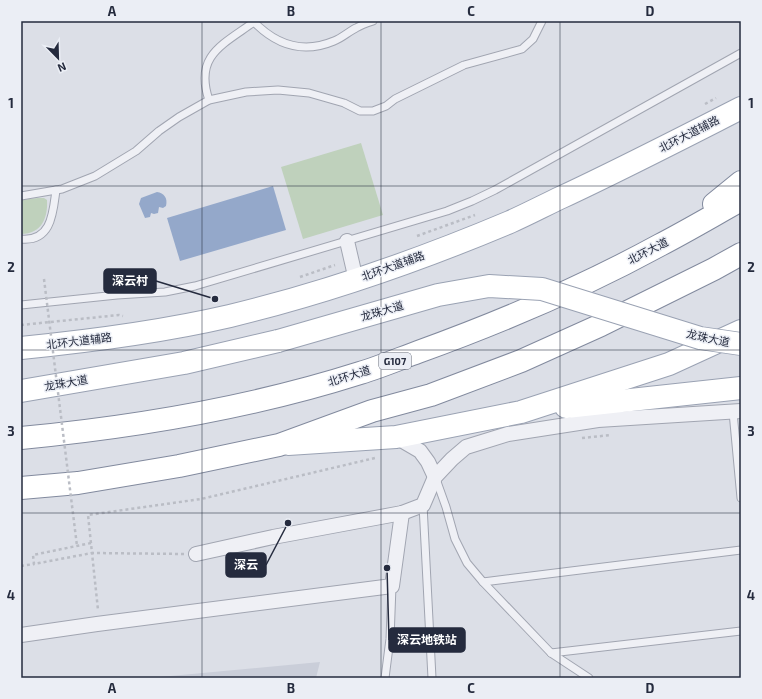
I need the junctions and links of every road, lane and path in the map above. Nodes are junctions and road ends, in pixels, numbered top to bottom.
1 (373, 21) edge
2 (542, 21) edge
3 (253, 22) edge
4 (741, 53) edge
5 (210, 100) junction
6 (741, 108) edge
7 (741, 182) edge
8 (56, 190) junction
9 (21, 196) edge
10 (741, 200) edge
11 (21, 239) edge
12 (347, 241) junction
13 (659, 246) junction
14 (741, 254) edge
15 (335, 265) dead end
16 (297, 278) dead end
17 (44, 280) dead end
18 (356, 280) junction
19 (21, 305) edge
20 (127, 318) dead end
21 (21, 325) edge
22 (741, 331) edge
23 (741, 344) edge
24 (21, 348) edge
25 (741, 388) edge
26 (21, 391) edge
27 (737, 411) edge
28 (522, 412) junction
29 (615, 434) dead end
30 (396, 437) junction
31 (21, 438) edge
32 (576, 439) dead end
33 (279, 445) junction
34 (376, 458) dead end
35 (435, 477) junction
36 (21, 488) edge
37 (741, 498) edge
38 (422, 505) junction
39 (402, 513) junction
40 (91, 543) junction
41 (77, 546) junction
42 (741, 550) edge
43 (92, 553) junction
44 (196, 554) joint
45 (34, 564) junction
46 (21, 566) edge
47 (483, 582) junction
48 (392, 586) junction
49 (98, 612) dead end
50 (741, 631) edge
51 (21, 635) edge
52 (551, 653) junction
53 (385, 678) edge
54 (432, 678) edge
55 (589, 678) edge

1 - 3 lane
2 - 5 lane
3 - 5 lane
4 - 12 lane
5 - 8 lane
6 - 18 main road, 北环大道辅路
7 - 13 main road
8 - 9 lane
8 - 11 lane
10 - 13 main road, 北环大道 / G107
12 - 18 street
12 - 19 lane
13 - 31 main road, 北环大道 / G107
14 - 33 main road
15 - 16 path
17 - 41 path, bridge
18 - 24 main road, 北环大道辅路
20 - 21 path
22 - 28 main road
23 - 26 main road, 龙珠大道, bridge
25 - 28 main road
27 - 35 street
27 - 37 lane
28 - 30 main road
29 - 32 path
30 - 33 main road
30 - 35 street
33 - 36 main road
34 - 40 path
35 - 38 street
35 - 47 lane
38 - 39 street
38 - 54 lane
39 - 44 street
39 - 48 street
40 - 41 path
40 - 43 path
41 - 45 path
42 - 47 lane
43 - 44 path
43 - 45 path
43 - 49 path
45 - 46 path
47 - 52 lane
48 - 51 street
48 - 53 lane
50 - 52 lane
52 - 55 lane

